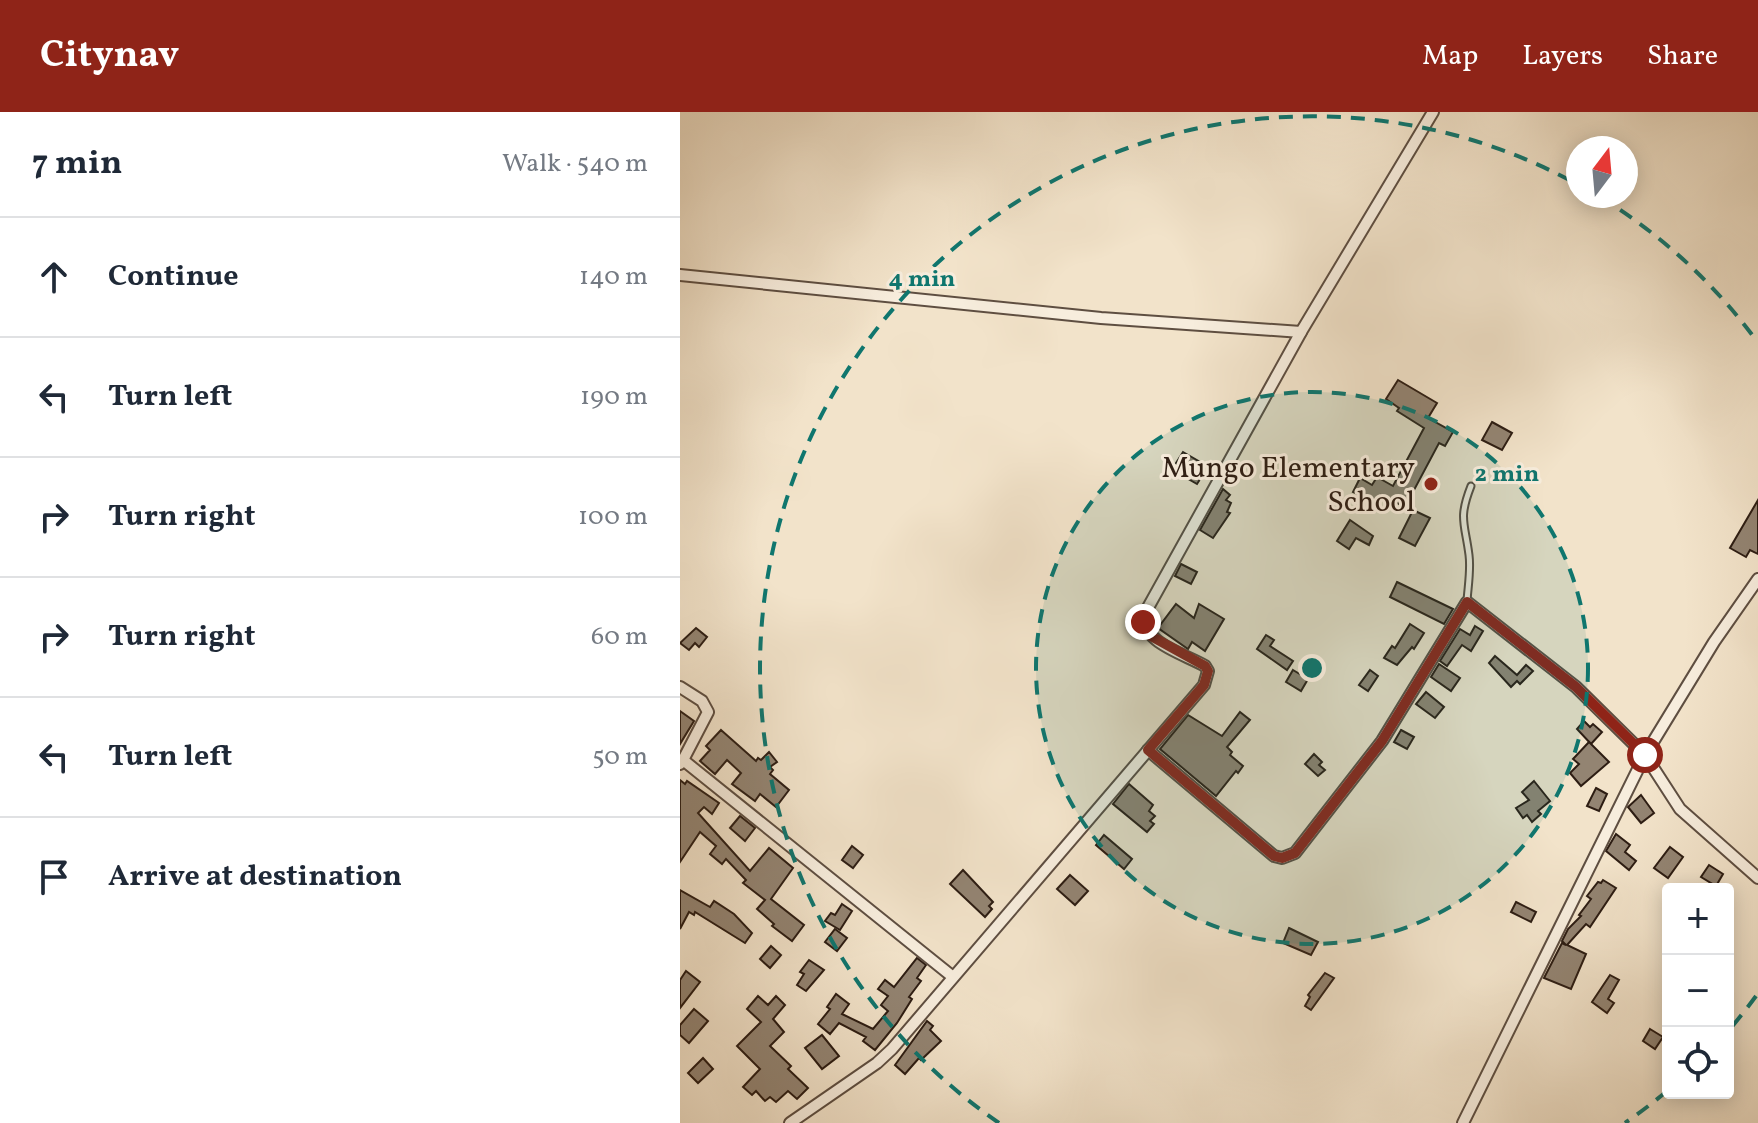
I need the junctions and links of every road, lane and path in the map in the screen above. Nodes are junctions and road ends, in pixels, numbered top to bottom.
1 (1433, 112) edge
2 (680, 275) edge
3 (1301, 332) junction
4 (1471, 486) dead end
5 (1756, 585) edge
6 (1467, 602) junction
7 (680, 687) edge
8 (1148, 750) junction
9 (1645, 755) junction
10 (682, 762) edge
11 (1758, 878) edge
12 (953, 977) junction
13 (790, 1123) edge
14 (1463, 1123) edge

1 - 3 street
2 - 3 street
3 - 8 street
4 - 6 lane
5 - 9 street
6 - 8 street
6 - 9 street
7 - 10 street
8 - 12 street
9 - 11 street
9 - 14 street
10 - 12 street
12 - 13 street

